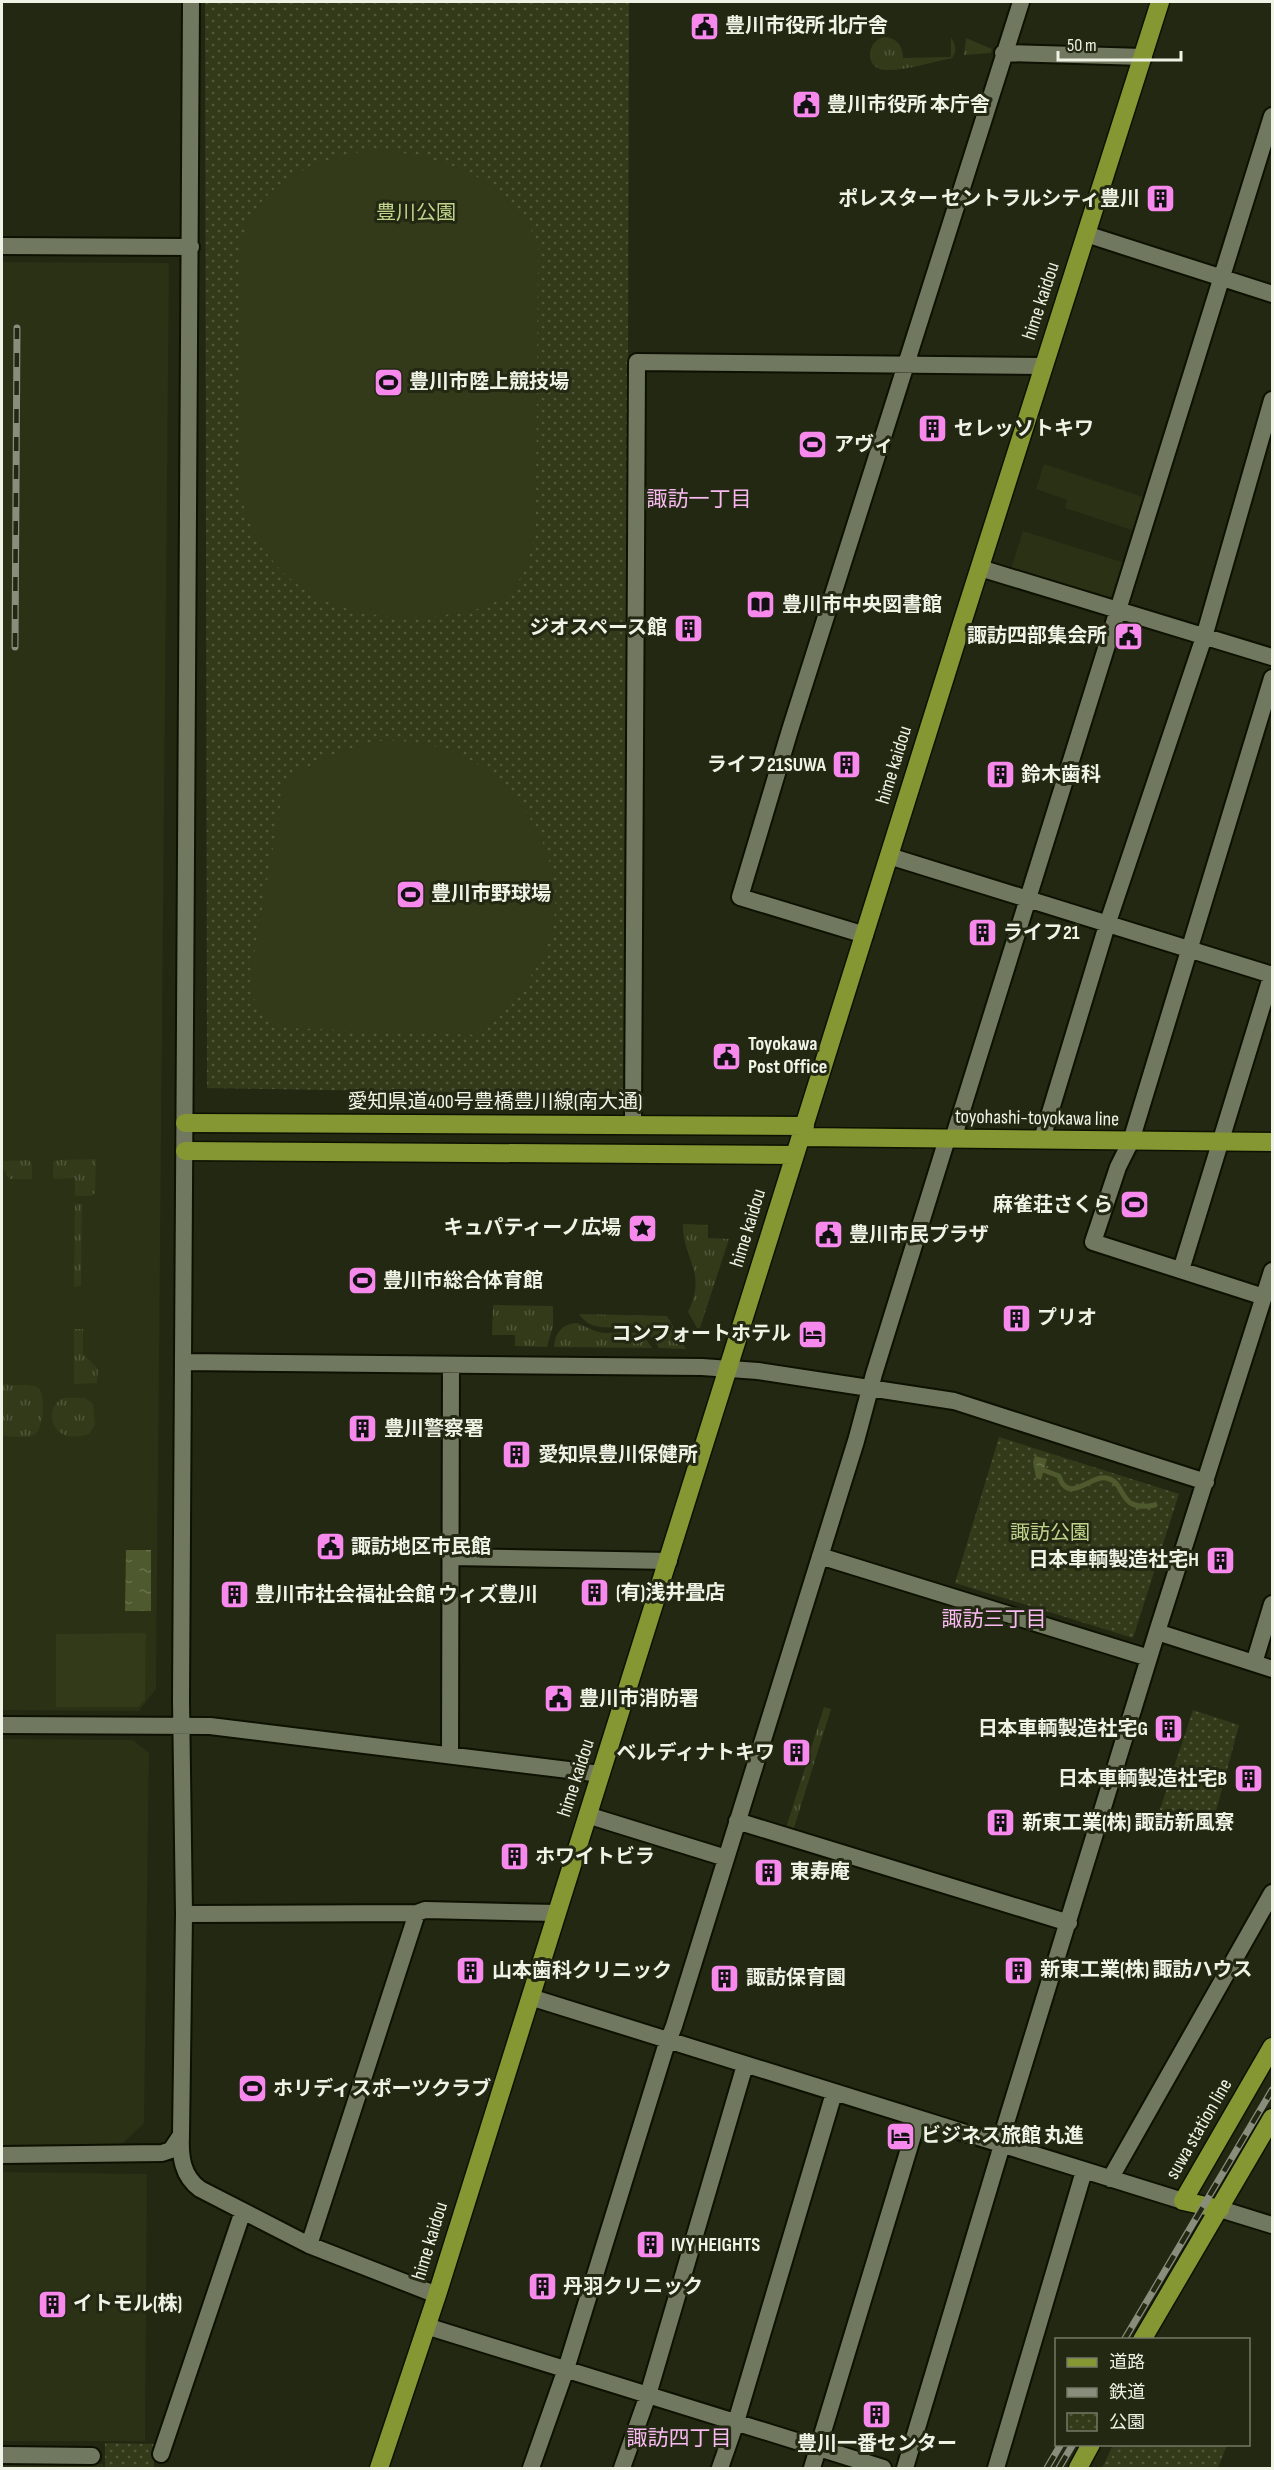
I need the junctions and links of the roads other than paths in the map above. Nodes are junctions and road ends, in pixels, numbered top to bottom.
1 (191, 2) edge
2 (1021, 2) edge
3 (1160, 2) edge
4 (1004, 53) junction
5 (1144, 57) junction
6 (1272, 116) edge
7 (1086, 234) junction
8 (2, 246) edge
9 (191, 247) junction
10 (1222, 279) junction
11 (1272, 294) edge
12 (907, 364) junction
13 (1043, 366) junction
14 (1272, 400) edge
15 (980, 568) junction
16 (1119, 610) junction
17 (1204, 637) junction
18 (1272, 657) edge
19 (1272, 678) edge
20 (890, 856) junction
21 (1029, 900) junction
22 (1107, 925) junction
23 (865, 934) junction
24 (1189, 949) junction
25 (1272, 975) edge
26 (185, 1123) junction
27 (633, 1125) junction
28 (803, 1132) junction
29 (950, 1139) junction
30 (1042, 1139) junction
31 (1131, 1142) junction
32 (1221, 1142) junction
33 (1272, 1142) edge
34 (185, 1151) junction
35 (795, 1155) junction
36 (1181, 1270) junction
37 (1272, 1277) edge
38 (1264, 1297) junction
39 (1266, 1318) edge
40 (183, 1362) junction
41 (451, 1365) junction
42 (728, 1369) junction
43 (870, 1388) junction
44 (1206, 1482) junction
45 (820, 1556) junction
46 (450, 1557) junction
47 (669, 1561) junction
48 (1272, 1604) edge
49 (1157, 1632) junction
50 (1149, 1658) junction
51 (1254, 1663) junction
52 (1272, 1669) edge
53 (2, 1725) edge
54 (182, 1725) junction
55 (450, 1755) junction
56 (601, 1774) junction
57 (587, 1815) junction
58 (737, 1821) junction
59 (726, 1858) junction
60 (1272, 1893) edge
61 (417, 1913) junction
62 (557, 1913) junction
63 (184, 1914) junction
64 (1069, 1923) junction
65 (530, 1997) junction
66 (668, 2041) junction
67 (1272, 2047) edge
68 (745, 2065) junction
69 (834, 2093) junction
70 (1272, 2118) edge
71 (918, 2119) junction
72 (181, 2135) junction
73 (1002, 2145) junction
74 (2, 2155) edge
75 (1084, 2171) junction
76 (1110, 2179) junction
77 (1183, 2201) junction
78 (1220, 2209) junction
79 (243, 2211) junction
80 (1272, 2225) edge
81 (309, 2245) junction
82 (436, 2295) junction
83 (426, 2326) junction
84 (1143, 2338) edge
85 (566, 2369) junction
86 (648, 2395) junction
87 (736, 2422) junction
88 (1090, 2446) edge
89 (820, 2449) junction
90 (161, 2454) dead end
91 (2, 2455) edge
92 (92, 2456) dead end
93 (379, 2469) edge
94 (531, 2469) edge
95 (622, 2469) edge
96 (720, 2469) edge
97 (812, 2469) edge
98 (883, 2469) edge
99 (905, 2469) edge
100 (996, 2469) edge
101 (1078, 2469) edge

1 - 9 street
2 - 4 street
3 - 5 main road, hime kaidou
4 - 5 street
4 - 12 street
5 - 7 main road, hime kaidou
6 - 10 street
7 - 10 street
7 - 13 main road, hime kaidou
8 - 9 street
9 - 26 street
10 - 11 street
10 - 16 street
12 - 13 street
12 - 23 street
12 - 27 street
13 - 15 main road, hime kaidou
14 - 17 street
15 - 16 street
15 - 20 main road, hime kaidou
16 - 17 street
16 - 21 street
17 - 18 street
17 - 22 street
19 - 24 street
20 - 21 street
20 - 23 main road, hime kaidou
21 - 22 street
21 - 29 street
22 - 24 street
22 - 30 street
23 - 28 main road, hime kaidou
24 - 25 street
24 - 31 street
25 - 32 street
26 - 27 main road, 愛知県道400号豊橋豊川線(南大通)
26 - 34 street
27 - 28 main road, 愛知県道400号豊橋豊川線(南大通)
28 - 29 main road, toyohashi-toyokawa line
28 - 35 main road, hime kaidou
29 - 30 main road, toyohashi-toyokawa line
29 - 43 street
30 - 31 main road, toyohashi-toyokawa line
31 - 32 main road, toyohashi-toyokawa line
31 - 36 street
32 - 33 main road, toyohashi-toyokawa line
32 - 36 street
34 - 35 main road
34 - 40 street
35 - 42 main road, hime kaidou
36 - 38 street
37 - 38 street
38 - 39 street
39 - 44 street
40 - 41 street
40 - 54 street
41 - 42 street
41 - 46 street
42 - 43 street
42 - 47 main road, hime kaidou
43 - 44 street
43 - 45 street
44 - 49 street
45 - 50 street
45 - 58 street
46 - 47 street
46 - 55 street
47 - 56 main road, hime kaidou
48 - 51 street
49 - 50 street
49 - 51 street
50 - 64 street
51 - 52 street
53 - 54 street
54 - 55 street
54 - 63 street
55 - 56 street
56 - 57 main road, hime kaidou
57 - 59 street
57 - 62 main road, hime kaidou
58 - 59 street
58 - 64 street
59 - 66 street
60 - 76 street
61 - 62 street
61 - 63 street
61 - 81 street
62 - 65 main road, hime kaidou
63 - 72 street
64 - 73 street
65 - 66 street
65 - 82 main road, hime kaidou
66 - 68 street
66 - 85 street
67 - 77 main road, suwa station line
68 - 69 street
68 - 86 street
69 - 71 street
69 - 87 street
70 - 78 main road
71 - 73 street
71 - 89 street
72 - 74 street
72 - 79 street
73 - 75 street
73 - 99 street
75 - 76 street
75 - 100 street
76 - 77 street
77 - 78 main road, suwa station line
78 - 80 street
78 - 84 main road
79 - 81 street
79 - 90 street
81 - 82 street
82 - 83 main road, hime kaidou
83 - 85 street
83 - 93 main road, hime kaidou
85 - 86 street
85 - 94 street
86 - 87 street
86 - 95 street
87 - 89 street
87 - 96 street
88 - 101 main road
89 - 97 street
89 - 98 street
91 - 92 street

